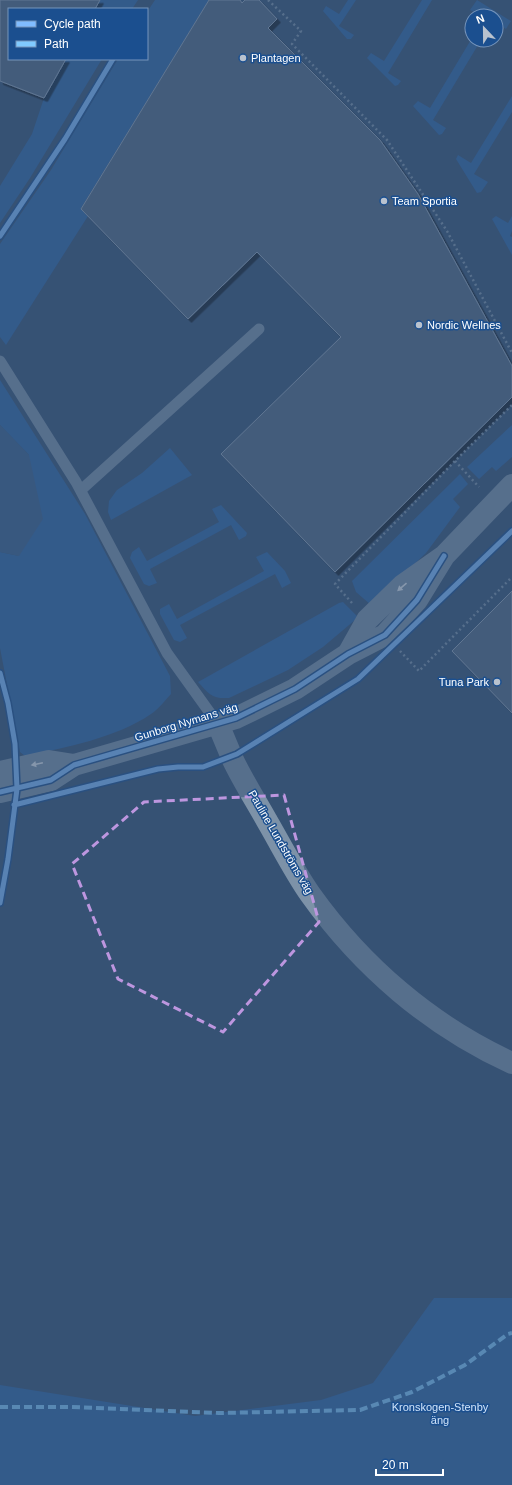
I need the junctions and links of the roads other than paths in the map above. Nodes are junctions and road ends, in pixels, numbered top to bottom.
1 (260, 329) dead end
2 (0, 361) edge
3 (512, 485) edge
4 (81, 490) junction
5 (218, 724) junction
6 (74, 765) junction
7 (0, 772) edge
8 (0, 792) edge
9 (512, 1063) edge

1 - 4 lane
2 - 4 lane
3 - 5 street, Gunborg Nymans väg
4 - 5 lane
5 - 6 street, Gunborg Nymans väg
5 - 9 street, Pauline Lundströms väg
6 -> 7 street, Gunborg Nymans väg
6 - 8 street, Gunborg Nymans väg

